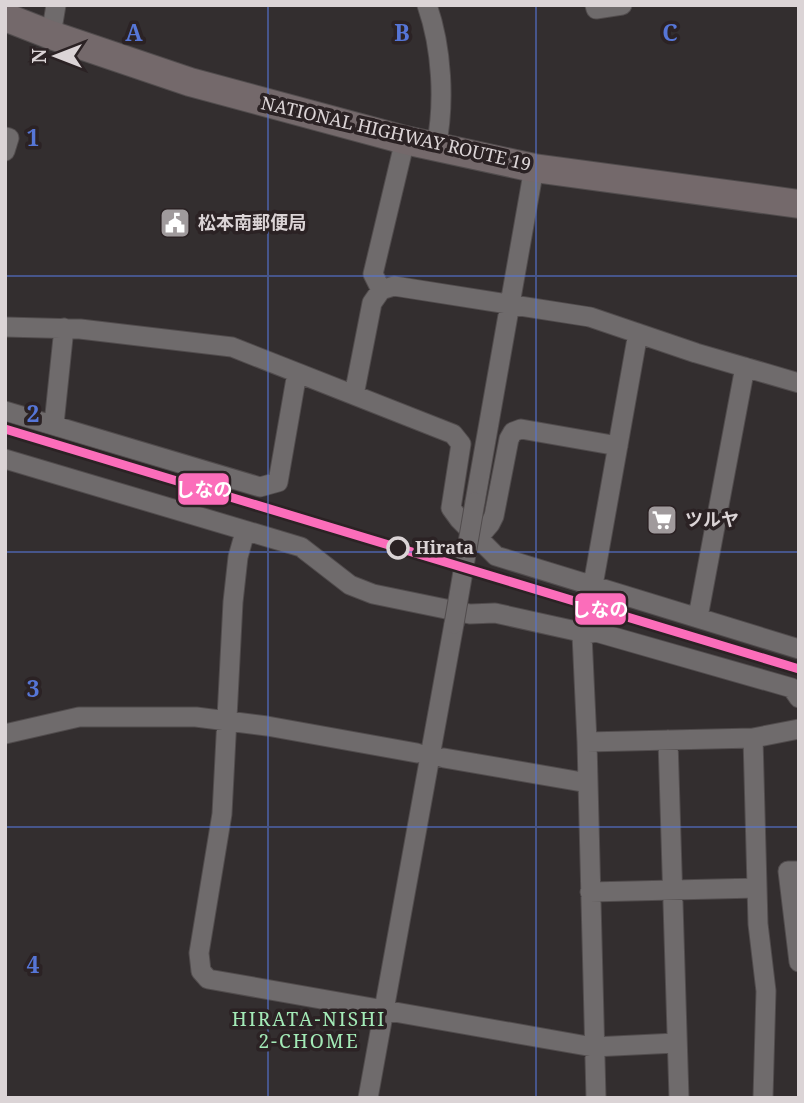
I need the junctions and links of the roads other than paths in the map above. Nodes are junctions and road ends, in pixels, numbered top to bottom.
1 (56, 5) edge
2 (427, 5) edge
3 (595, 5) edge
4 (622, 5) edge
5 (5, 17) edge
6 (51, 35) junction
7 (5, 137) edge
8 (405, 140) junction
9 (436, 147) junction
10 (5, 151) edge
11 (534, 168) junction
12 (799, 204) edge
13 (381, 290) junction
14 (511, 304) junction
15 (5, 327) edge
16 (64, 328) junction
17 (638, 333) junction
18 (745, 367) junction
19 (297, 373) junction
20 (799, 383) edge
21 (354, 395) junction
22 (5, 411) edge
23 (54, 424) junction
24 (618, 446) junction
25 (5, 459) edge
26 (245, 532) junction
27 (478, 538) junction
28 (593, 585) junction
29 (698, 617) junction
30 (582, 635) junction
31 (799, 649) edge
32 (799, 698) edge
33 (226, 720) junction
34 (799, 729) edge
35 (5, 734) edge
36 (753, 738) junction
37 (668, 740) junction
38 (587, 742) junction
39 (417, 753) dead end
40 (444, 758) dead end
41 (588, 783) junction
42 (799, 871) edge
43 (757, 888) junction
44 (673, 889) junction
45 (590, 892) junction
46 (799, 962) edge
47 (383, 1011) junction
48 (676, 1043) junction
49 (593, 1047) junction
50 (368, 1098) edge
51 (596, 1098) edge
52 (679, 1098) edge
53 (763, 1098) edge

1 - 6 street
2 - 9 street
3 - 4 street
5 - 6 highway, NATIONAL HIGHWAY ROUTE 19
6 - 8 highway, NATIONAL HIGHWAY ROUTE 19
7 - 10 street
8 - 9 highway, NATIONAL HIGHWAY ROUTE 19
8 - 13 street
9 - 11 highway, NATIONAL HIGHWAY ROUTE 19
11 - 12 highway, NATIONAL HIGHWAY ROUTE 19
11 - 14 street
13 - 14 street
13 - 21 street
14 - 17 street
14 - 47 street, bridge
15 - 16 street
16 - 19 street
16 - 23 street
17 - 18 street
17 - 24 street
18 - 20 street
18 - 29 street
19 - 21 street
19 - 23 street
21 - 27 street
22 - 23 street
24 - 27 street
24 - 28 street
25 - 26 street
26 - 30 street
26 - 33 street
27 - 28 street
28 - 29 street
29 - 31 street
30 - 32 street
30 - 38 street
33 - 35 street
33 - 39 street
33 - 47 street
34 - 36 street
36 - 37 street
36 - 43 street
37 - 38 street
37 - 44 street
38 - 41 street
40 - 41 street
41 - 45 street
42 - 46 street
43 - 44 street
43 - 53 street
44 - 45 street
44 - 48 street
45 - 49 street
47 - 49 street
47 - 50 street
48 - 49 street
48 - 52 street
49 - 51 street

